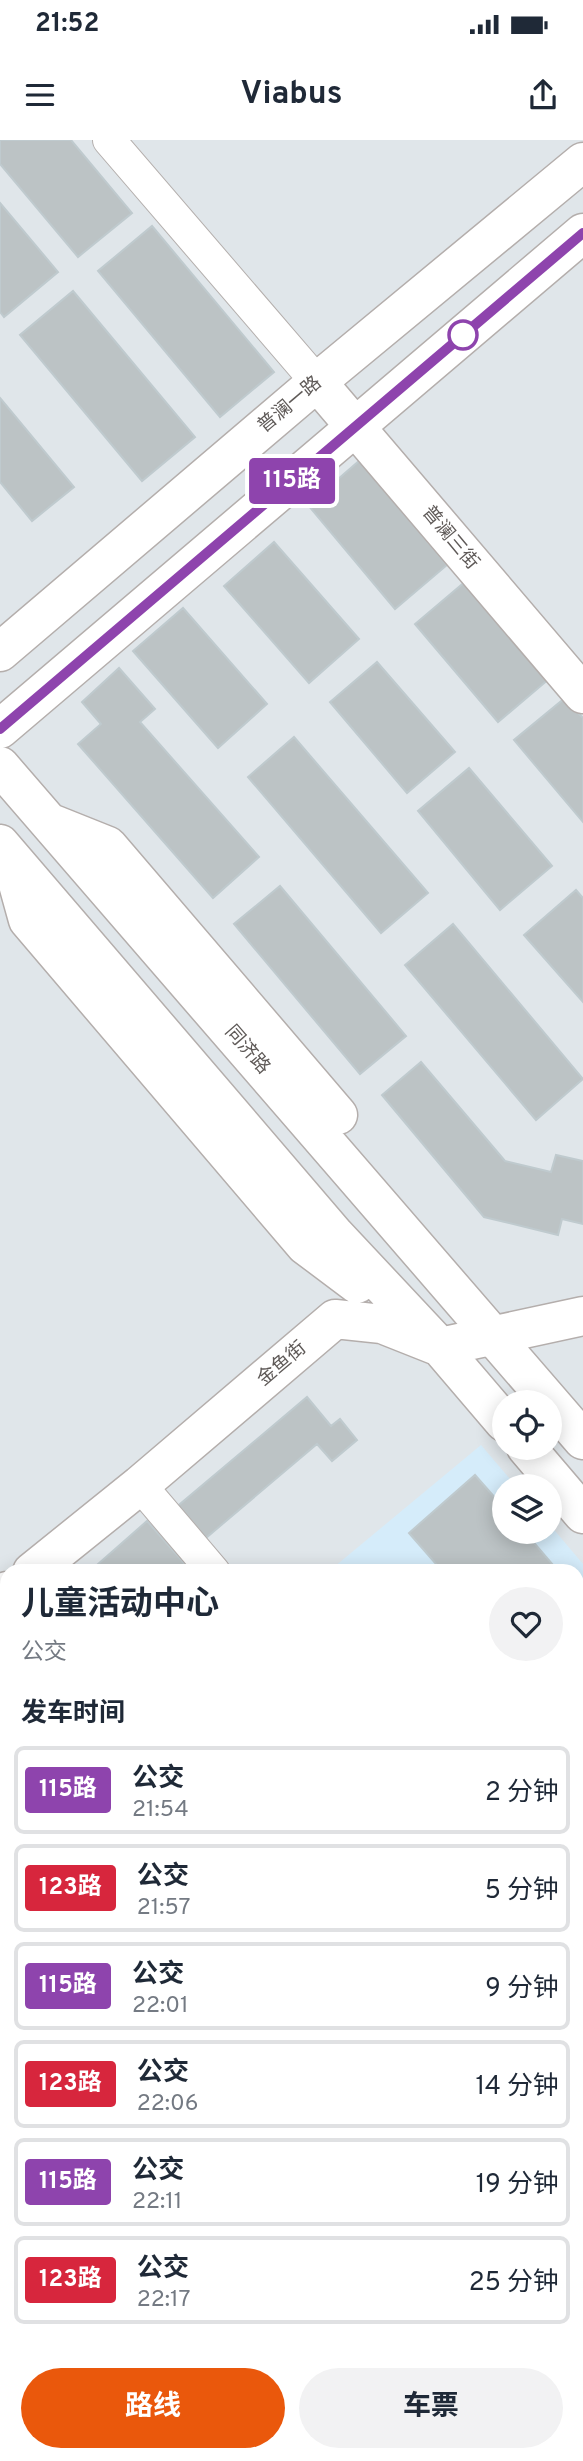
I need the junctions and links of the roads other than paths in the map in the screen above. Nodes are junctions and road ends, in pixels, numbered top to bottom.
1 (109, 140) edge
2 (583, 162) edge
3 (583, 233) edge
4 (317, 382) junction
5 (355, 427) junction
6 (0, 652) edge
7 (583, 694) edge
8 (0, 729) edge
9 (0, 766) edge
10 (5, 850) edge
11 (583, 1316) edge
12 (493, 1334) junction
13 (440, 1347) junction
14 (492, 1408) edge
15 (583, 1440) edge
16 (537, 1460) edge
17 (140, 1485) junction
18 (583, 1514) edge
19 (42, 1564) edge
20 (207, 1564) edge

1 - 4 street
2 - 4 main road, 普澜一路
3 - 5 main road
4 - 5 main road, 普澜三街
4 - 6 main road, 普澜一路
5 - 7 main road, 普澜三街
5 - 8 main road
9 - 12 main road, 同济路
10 - 13 main road
11 - 12 main road
12 - 13 main road
12 - 15 main road, 同济路
13 - 14 main road
13 - 17 main road, 金鱼街
16 - 18 main road
17 - 19 main road, 金鱼街
17 - 20 street

